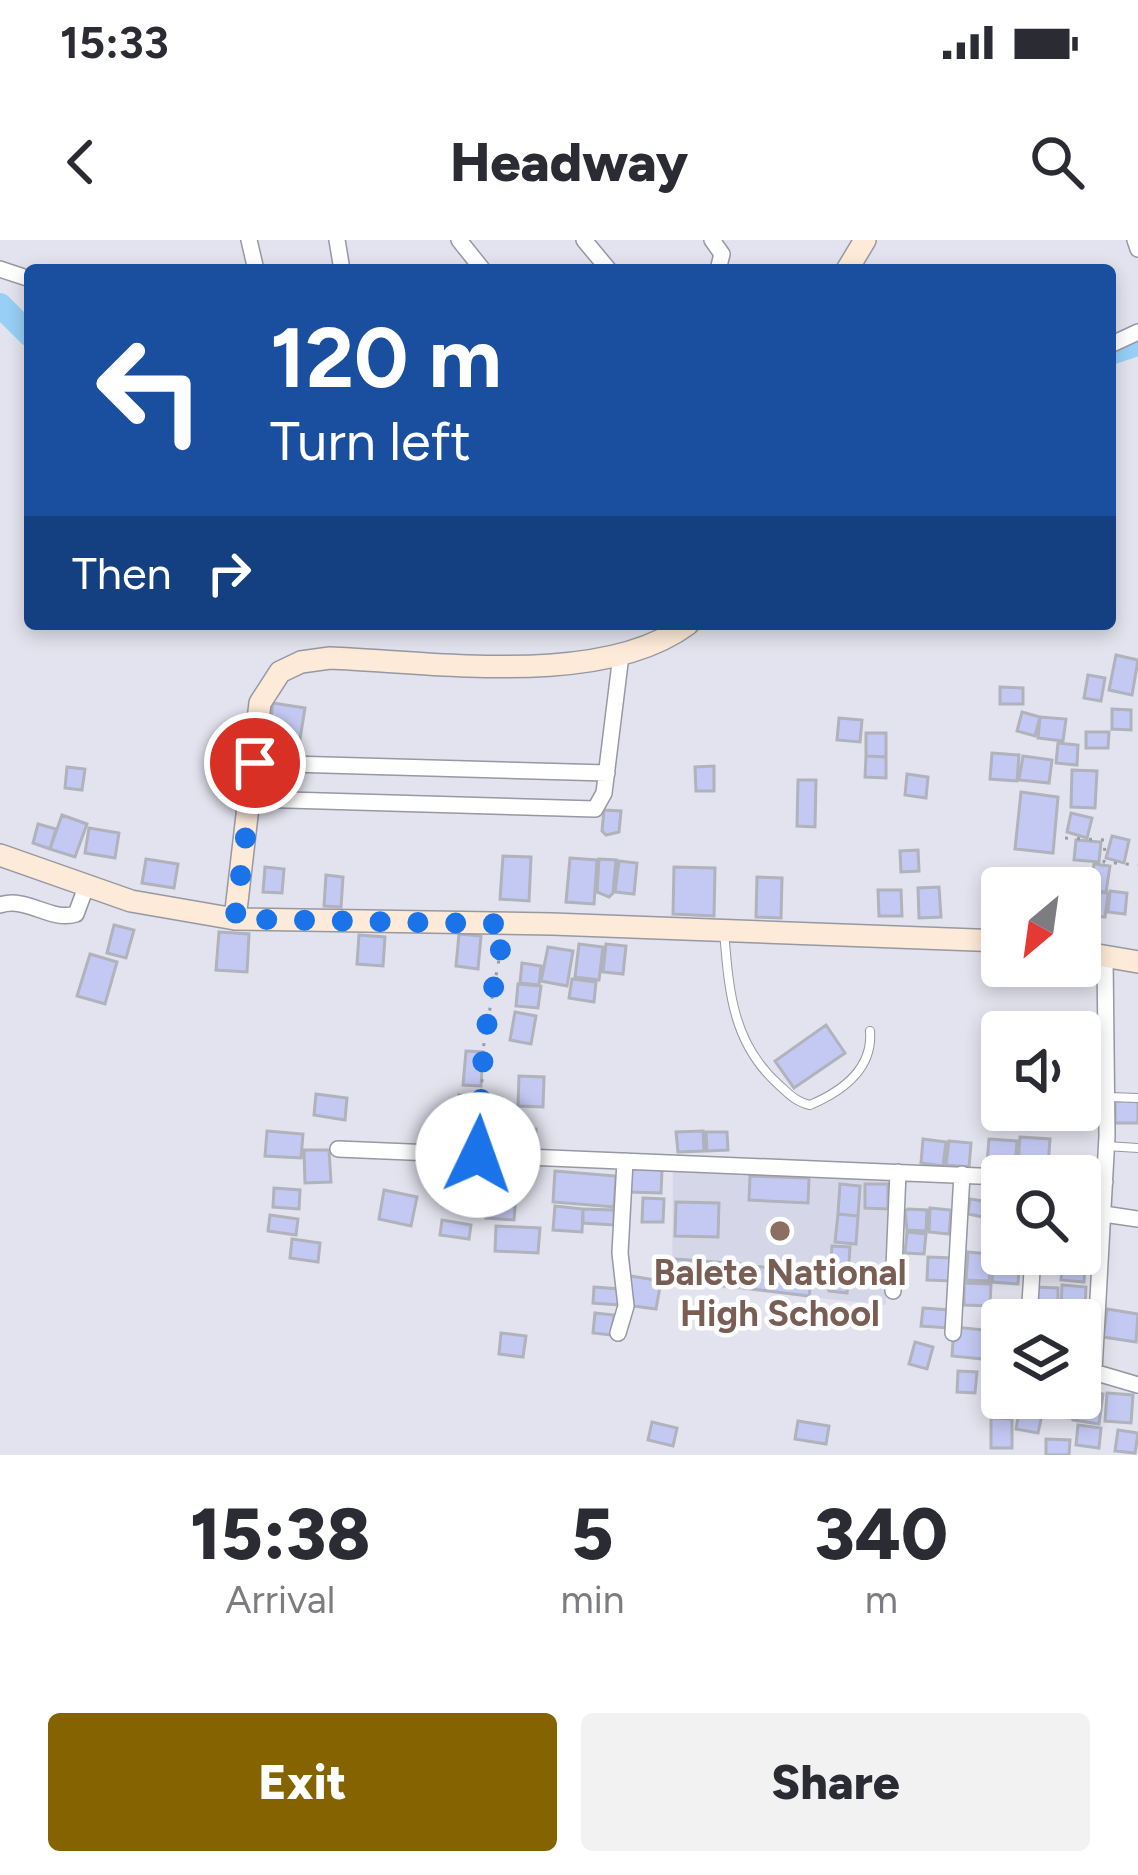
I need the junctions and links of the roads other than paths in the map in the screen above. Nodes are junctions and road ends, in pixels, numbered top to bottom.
1 (459, 240) edge
2 (584, 240) edge
3 (1135, 240) edge
4 (1138, 249) edge
5 (479, 264) edge
6 (604, 264) edge
7 (677, 630) edge
8 (621, 655) junction
9 (255, 763) junction
10 (607, 773) junction
11 (251, 799) junction
12 (0, 856) edge
13 (86, 887) junction
14 (0, 905) edge
15 (235, 919) junction
16 (724, 930) junction
17 (981, 940) edge
18 (1101, 956) edge
19 (1105, 957) junction
20 (1138, 962) edge
21 (869, 1030) dead end
22 (1106, 1097) junction
23 (1138, 1098) edge
24 (1106, 1146) junction
25 (1138, 1148) edge
26 (338, 1149) dead end
27 (626, 1161) junction
28 (898, 1172) junction
29 (962, 1174) junction
30 (981, 1175) edge
31 (1101, 1182) edge
32 (1105, 1182) junction
33 (1103, 1214) junction
34 (1138, 1219) edge
35 (893, 1291) dead end
36 (1094, 1299) edge
37 (618, 1333) dead end
38 (953, 1334) dead end
39 (1101, 1374) edge
40 (1138, 1385) edge

1 - 5 street
2 - 6 street
3 - 4 street
7 - 8 main road
8 - 9 main road
8 - 10 street
9 - 10 street
9 - 11 main road
10 - 11 street
11 - 15 main road
12 - 13 main road
13 - 14 street
13 - 15 main road
15 - 16 main road
16 - 17 main road
16 - 21 lane
18 - 19 main road
19 - 20 main road
19 - 22 street
22 - 23 lane
22 - 24 street
24 - 25 lane
24 - 32 street
26 - 27 street
27 - 28 street
27 - 37 street
28 - 29 street
28 - 35 street
29 - 30 street
29 - 38 street
31 - 32 street
32 - 33 street
33 - 34 street
33 - 36 street
39 - 40 street

